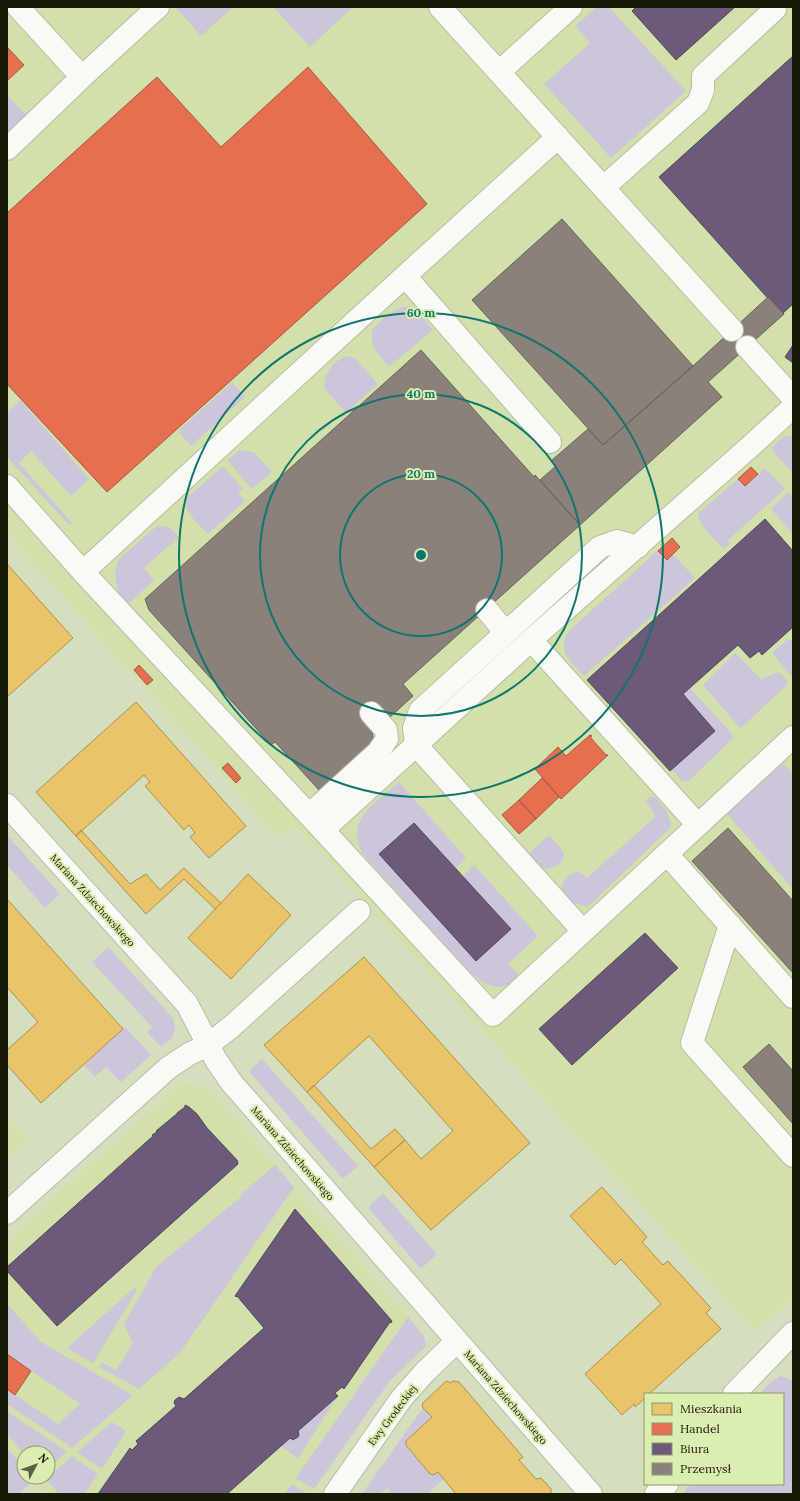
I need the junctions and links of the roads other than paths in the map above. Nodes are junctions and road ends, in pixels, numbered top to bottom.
1 (18, 7) edge
2 (158, 7) edge
3 (440, 7) edge
4 (570, 7) edge
5 (775, 9) dead end
6 (499, 72) junction
7 (82, 77) junction
8 (558, 137) junction
9 (7, 149) edge
10 (604, 187) junction
11 (405, 276) junction
12 (732, 330) dead end
13 (747, 347) dead end
14 (793, 398) edge
15 (793, 407) edge
16 (550, 442) dead end
17 (7, 486) edge
18 (638, 547) junction
19 (83, 572) junction
20 (487, 610) dead end
21 (505, 632) junction
22 (531, 640) junction
23 (371, 713) dead end
24 (793, 736) edge
25 (416, 745) junction
26 (7, 805) edge
27 (316, 823) junction
28 (698, 825) junction
29 (667, 854) junction
30 (358, 911) dead end
31 (730, 925) junction
32 (583, 931) junction
33 (793, 997) edge
34 (208, 1045) junction
35 (793, 1156) edge
36 (7, 1213) edge
37 (456, 1341) junction
38 (790, 1341) edge
39 (735, 1393) edge
40 (666, 1485) edge
41 (335, 1494) edge
42 (591, 1494) edge
43 (656, 1494) edge

1 - 7 street
2 - 7 street
3 - 6 street
4 - 6 street
5 - 10 street
6 - 8 street
7 - 9 street
8 - 10 street
8 - 11 street
10 - 12 street
11 - 16 street
11 - 19 street
13 - 14 street
15 - 18 street
17 - 19 street
18 - 21 street
18 - 22 street
19 - 27 street
20 - 21 street
21 - 25 street
22 - 25 street
22 - 28 street
23 - 27 street
24 - 28 street
25 - 27 street
25 - 32 street
26 - 34 street, Mariana Zdziechowskiego
27 - 32 street
28 - 29 street
29 - 31 street
29 - 32 street
30 - 34 street
31 - 33 street
31 - 35 street
34 - 36 street
34 - 37 street, Mariana Zdziechowskiego
37 - 41 street, Ewy Grodeckiej
37 - 42 street, Mariana Zdziechowskiego
38 - 39 street
40 - 43 street

